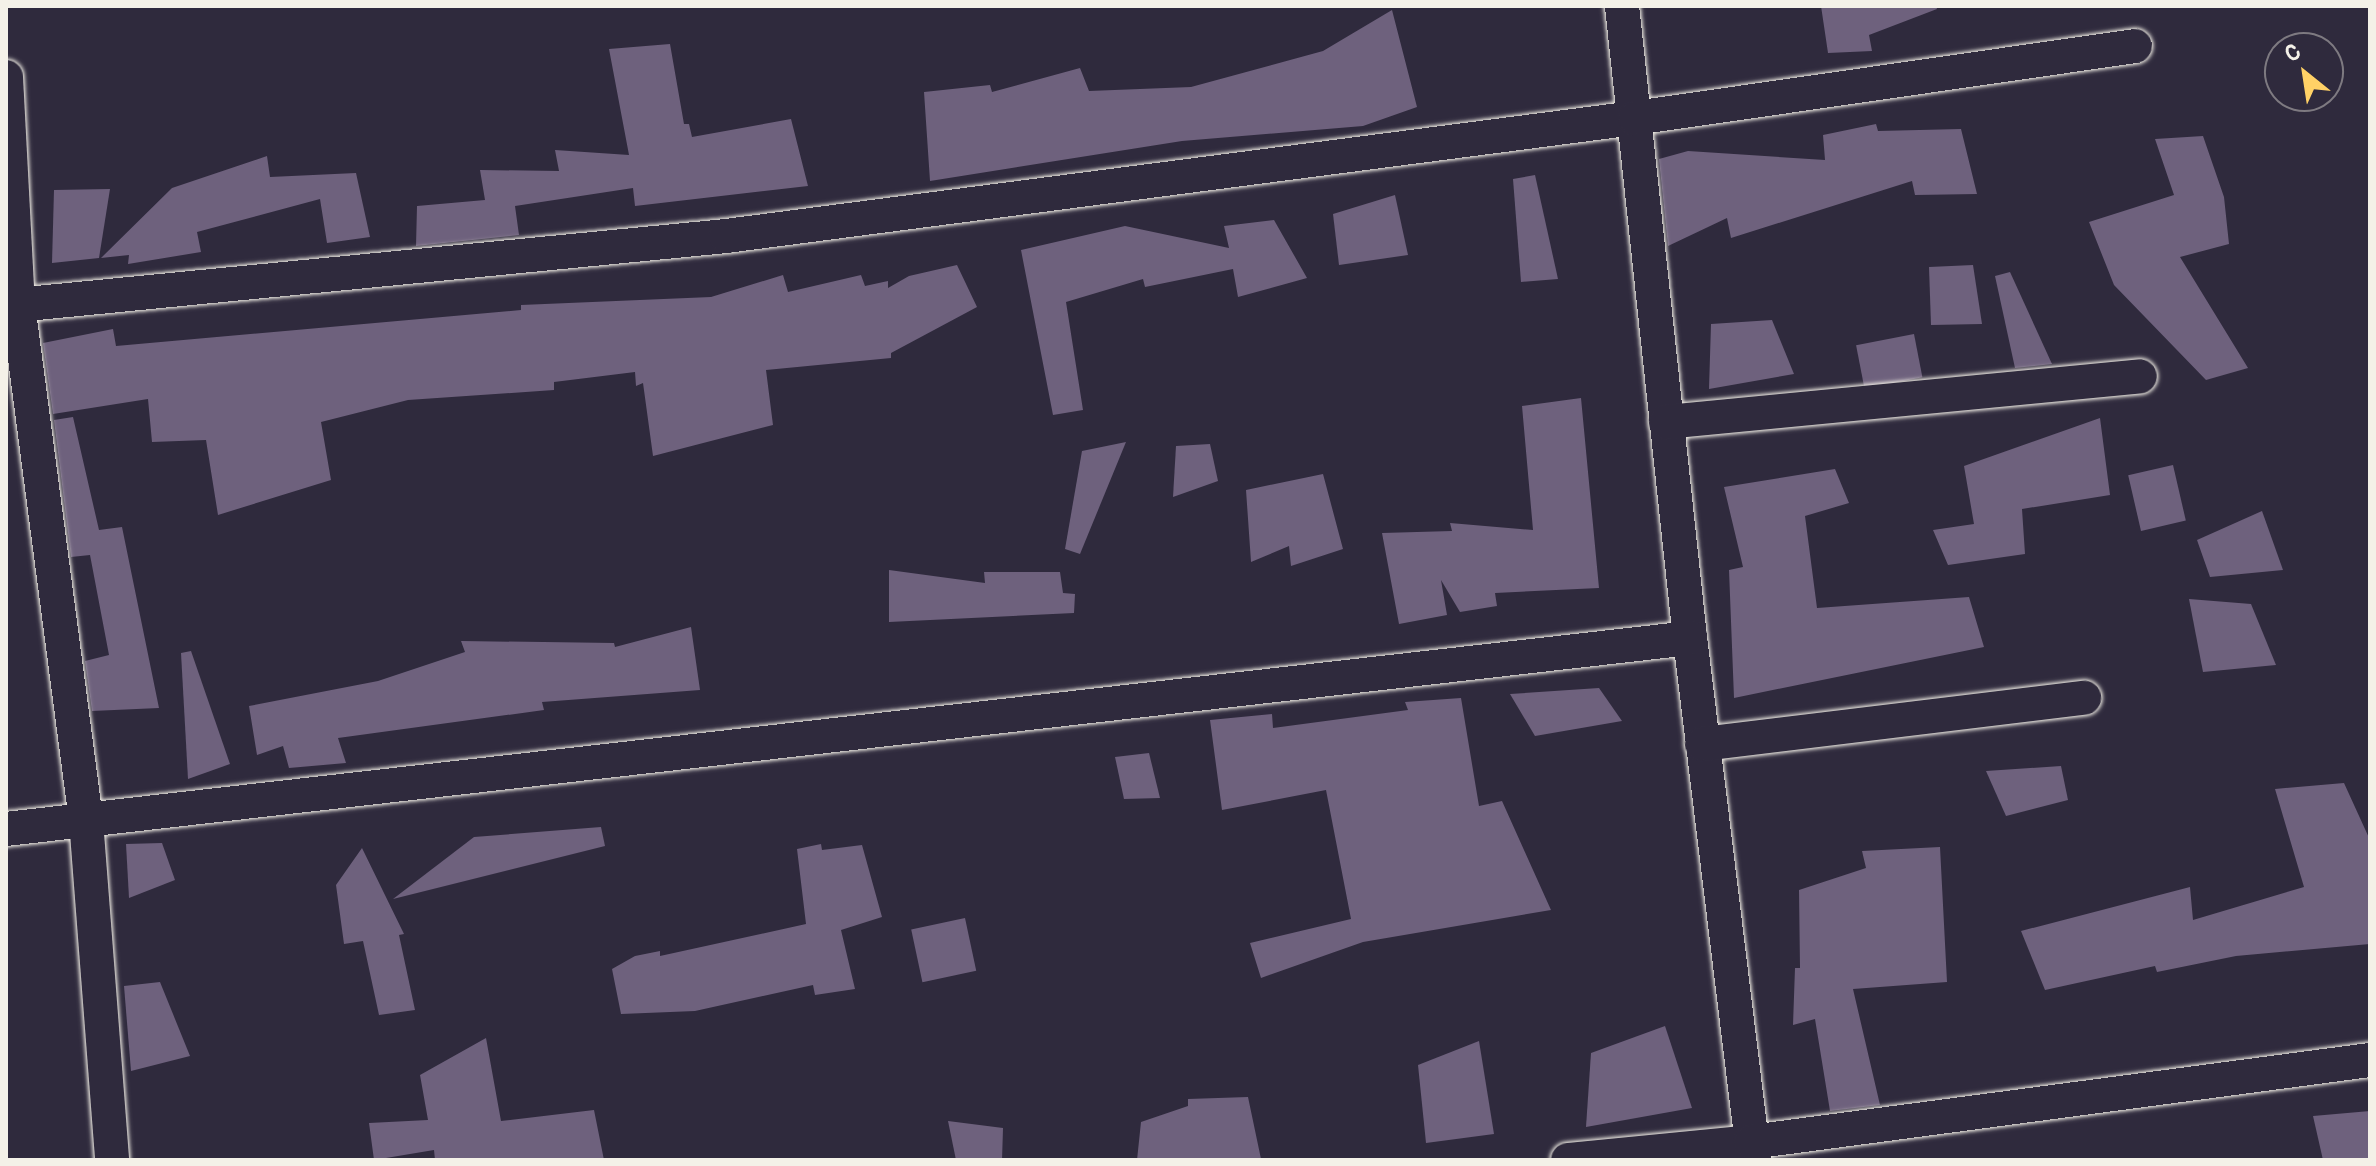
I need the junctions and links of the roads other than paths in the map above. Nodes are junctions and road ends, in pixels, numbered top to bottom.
1 (1622, 6) edge
2 (2135, 46) dead end
3 (6, 77) edge
4 (1635, 118) junction
5 (12, 306) edge
6 (2140, 376) dead end
7 (1666, 422) junction
8 (1690, 638) junction
9 (2084, 698) dead end
10 (1702, 744) junction
11 (86, 820) junction
12 (6, 829) edge
13 (2370, 1060) edge
14 (1752, 1151) edge
15 (112, 1160) edge
16 (1568, 1160) edge

1 - 4 street
2 - 4 street
3 - 5 street
4 - 5 street
4 - 7 street
5 - 11 street
6 - 7 street
7 - 8 street
8 - 10 street
8 - 11 street
9 - 10 street
10 - 14 street
11 - 12 street
11 - 15 street
13 - 14 street
14 - 16 street

